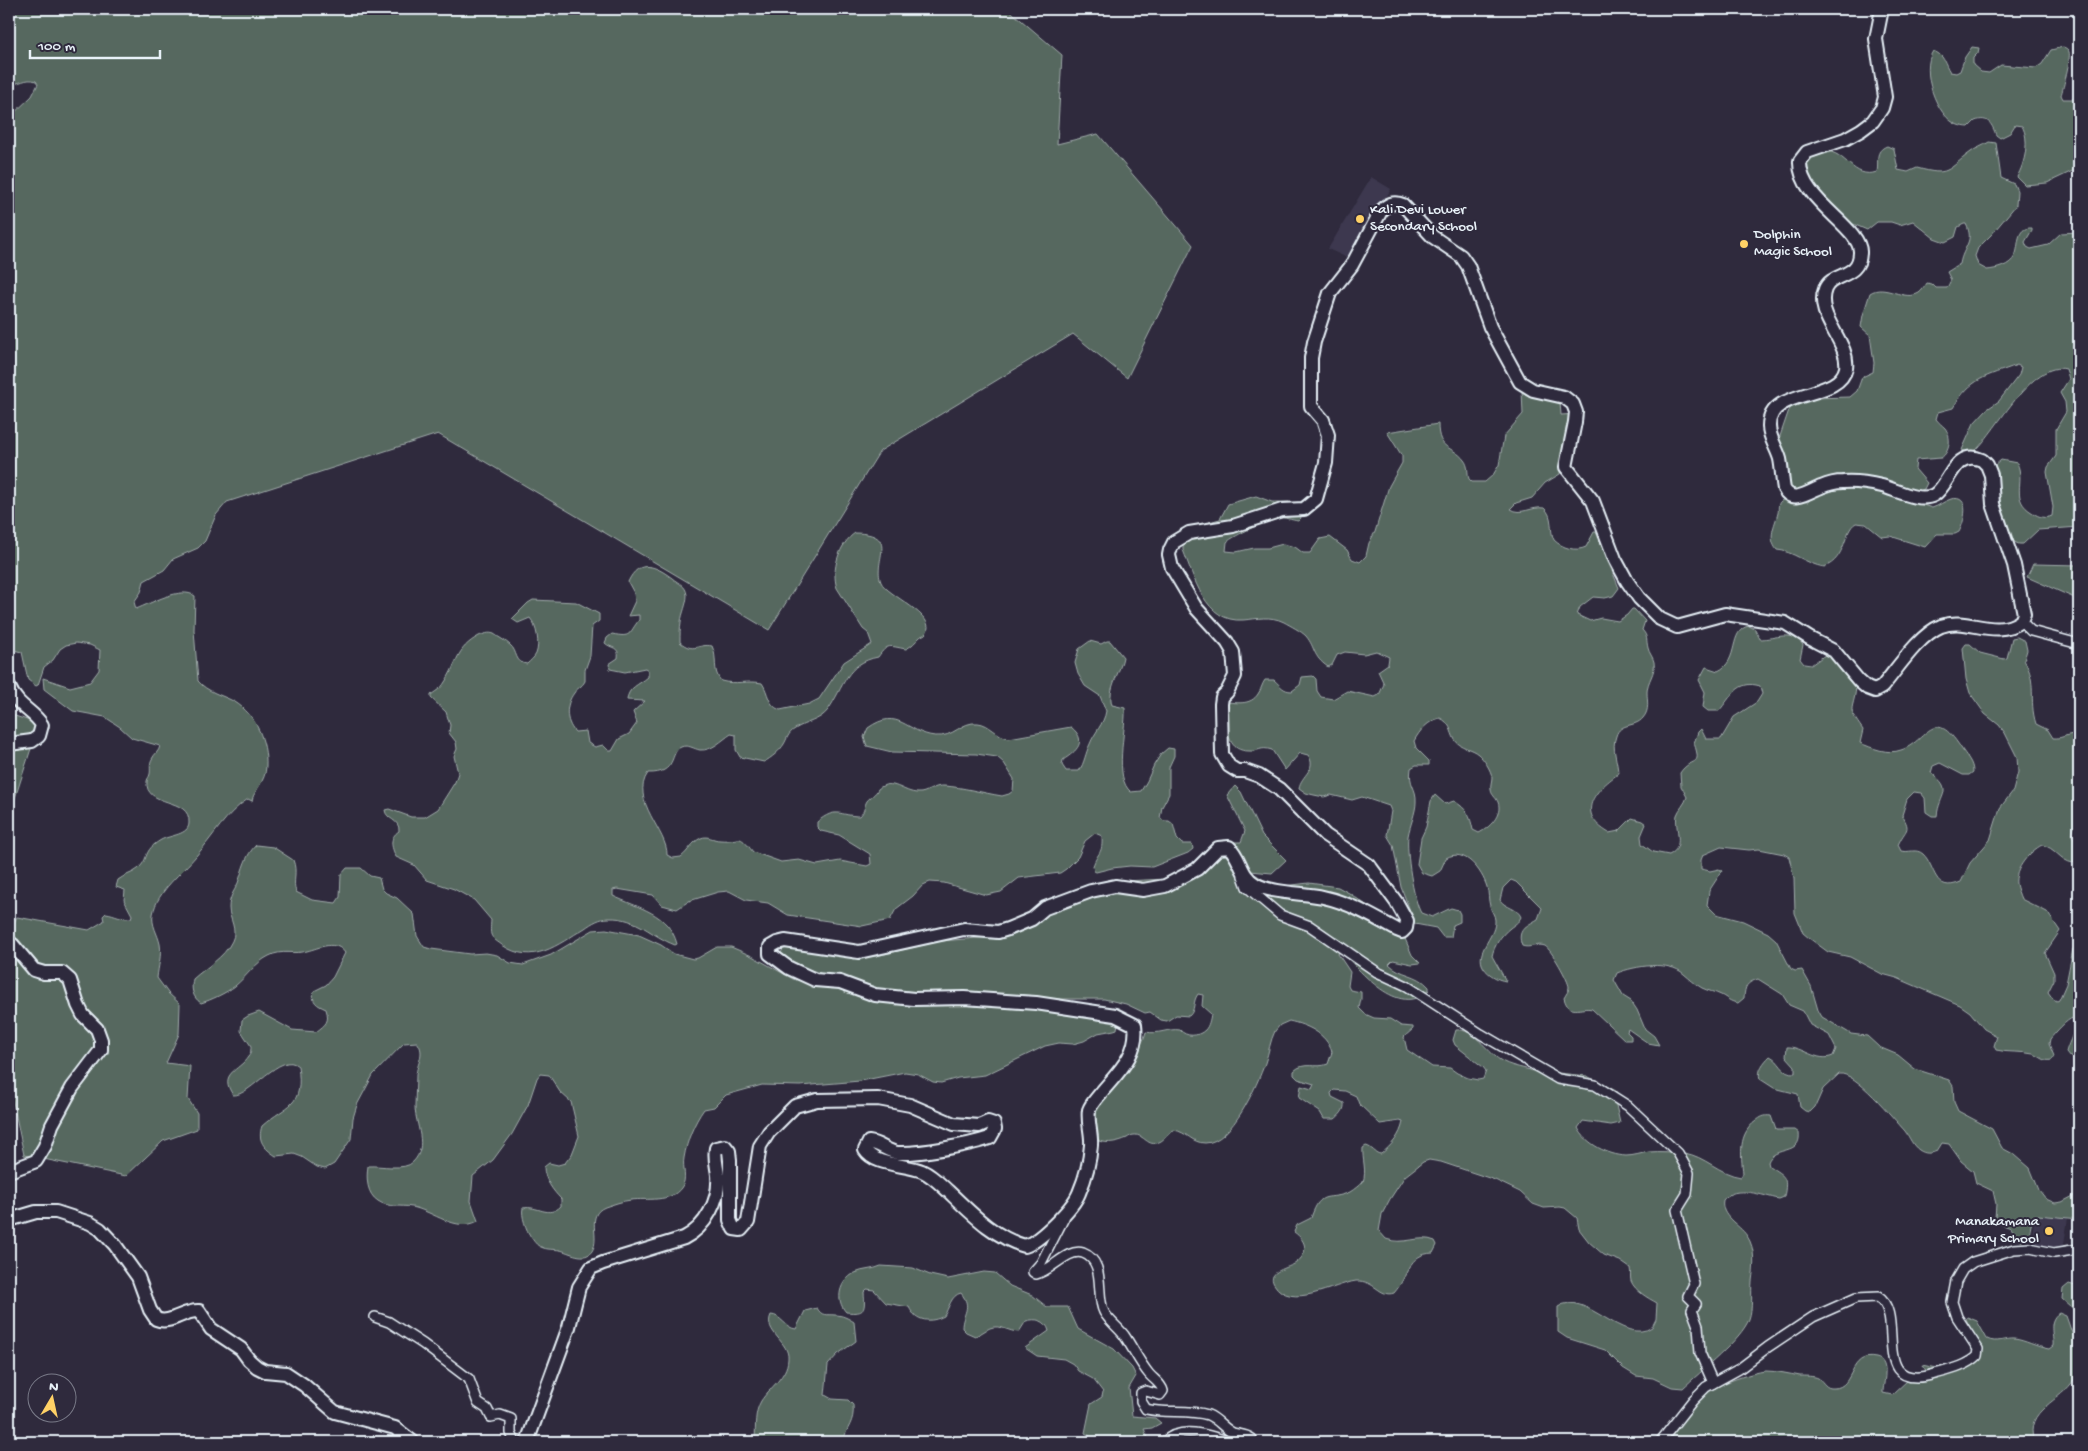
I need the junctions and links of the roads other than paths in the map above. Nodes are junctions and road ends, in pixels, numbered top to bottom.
1 (1882, 9) edge
2 (2021, 621) junction
3 (2079, 644) edge
4 (9, 687) edge
5 (9, 744) edge
6 (1240, 868) junction
7 (9, 942) edge
8 (9, 1171) edge
9 (1065, 1212) junction
10 (9, 1220) edge
11 (2079, 1249) edge
12 (375, 1317) dead end
13 (1713, 1383) junction
14 (413, 1442) edge
15 (515, 1442) edge
16 (527, 1442) edge
17 (1164, 1442) edge
18 (1230, 1442) edge
19 (1252, 1442) edge
20 (1660, 1442) edge

1 - 2 main road
2 - 3 street
2 - 6 main road
4 - 5 main road
6 - 9 main road
6 - 13 street
7 - 8 main road
9 - 16 main road
9 - 19 street
10 - 14 main road
11 - 13 street
12 - 15 street
13 - 20 street
17 - 18 street

